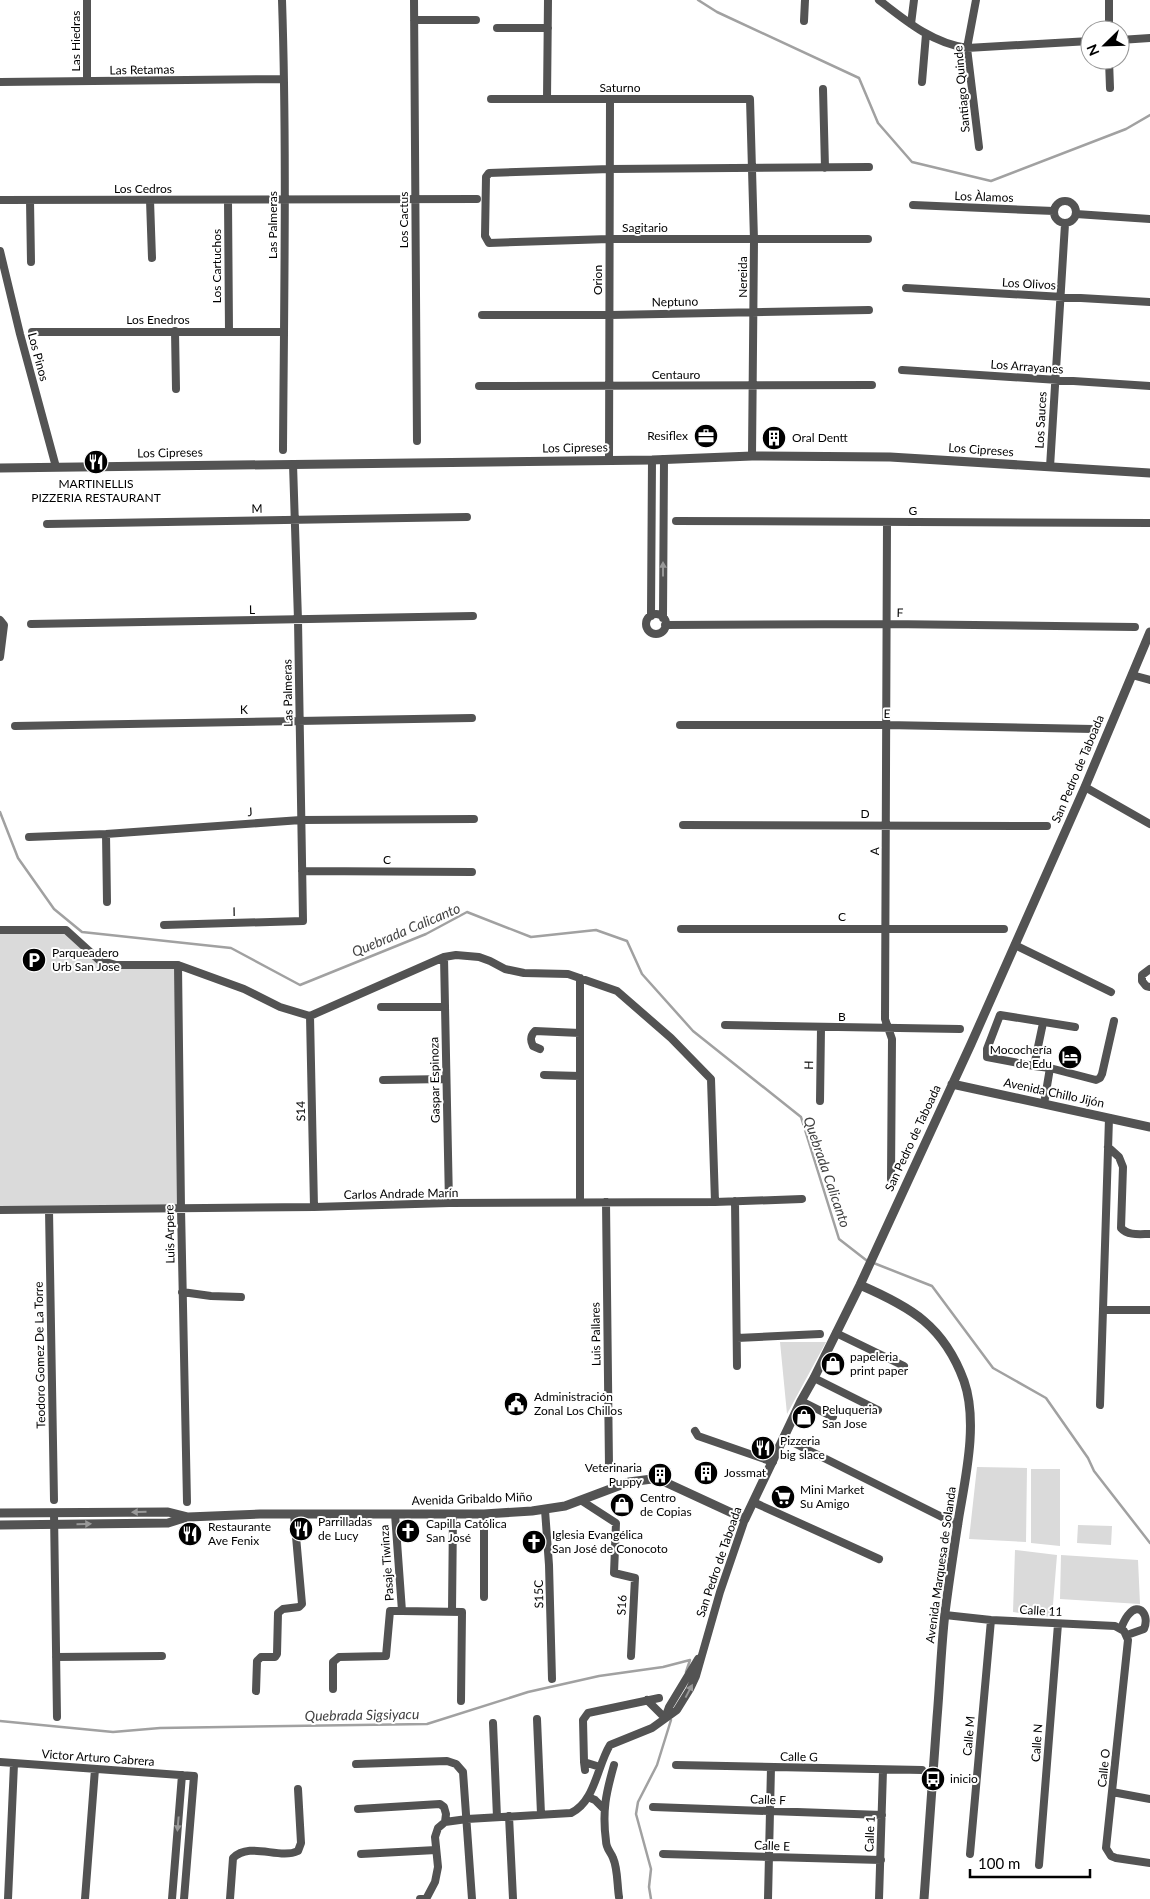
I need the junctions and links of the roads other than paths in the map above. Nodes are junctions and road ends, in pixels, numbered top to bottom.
1 (87, 0) edge
2 (282, 0) edge
3 (414, 0) edge
4 (548, 0) edge
5 (805, 0) edge
6 (878, 0) edge
7 (914, 0) edge
8 (976, 0) edge
9 (1109, 0) edge
10 (414, 20) junction
11 (476, 20) dead end
12 (1109, 20) edge
13 (804, 21) dead end
14 (911, 24) junction
15 (496, 28) dead end
16 (548, 28) junction
17 (926, 34) junction
18 (1150, 38) edge
19 (1130, 39) edge
20 (1080, 42) edge
21 (967, 48) junction
22 (1109, 70) edge
23 (284, 79) junction
24 (87, 81) junction
25 (0, 82) edge
26 (922, 82) dead end
27 (1110, 88) dead end
28 (823, 89) dead end
29 (491, 99) dead end
30 (547, 99) junction
31 (610, 99) junction
32 (750, 99) joint
33 (979, 147) dead end
34 (870, 167) dead end
35 (610, 168) junction
36 (753, 168) junction
37 (825, 168) junction
38 (285, 199) junction
39 (416, 199) junction
40 (477, 199) dead end
41 (0, 200) edge
42 (30, 200) junction
43 (150, 200) junction
44 (228, 200) junction
45 (913, 205) dead end
46 (1054, 211) junction
47 (1076, 214) junction
48 (1150, 219) edge
49 (1065, 224) junction
50 (609, 239) junction
51 (868, 239) dead end
52 (754, 240) junction
53 (0, 251) edge
54 (152, 258) dead end
55 (30, 262) dead end
56 (906, 288) dead end
57 (1061, 297) junction
58 (1150, 302) edge
59 (869, 310) dead end
60 (754, 311) junction
61 (482, 315) dead end
62 (610, 315) junction
63 (175, 331) junction
64 (229, 331) junction
65 (32, 332) dead end
66 (284, 332) junction
67 (902, 370) dead end
68 (1055, 380) junction
69 (480, 386) dead end
70 (610, 386) junction
71 (753, 386) junction
72 (872, 386) dead end
73 (1150, 386) edge
74 (176, 388) dead end
75 (417, 441) dead end
76 (283, 450) dead end
77 (752, 456) junction
78 (610, 460) junction
79 (652, 460) junction
80 (664, 460) junction
81 (293, 464) junction
82 (56, 467) junction
83 (1050, 467) junction
84 (0, 468) edge
85 (1150, 473) edge
86 (467, 517) dead end
87 (296, 520) junction
88 (676, 521) dead end
89 (887, 522) junction
90 (1150, 523) edge
91 (47, 524) dead end
92 (472, 616) dead end
93 (651, 616) junction
94 (298, 620) junction
95 (1, 621) edge
96 (664, 622) junction
97 (31, 624) dead end
98 (886, 624) junction
99 (1135, 627) dead end
100 (1150, 632) edge
101 (0, 657) edge
102 (1132, 675) junction
103 (1150, 680) edge
104 (472, 718) dead end
105 (300, 720) junction
106 (680, 725) dead end
107 (886, 725) junction
108 (15, 726) dead end
109 (1093, 729) dead end
110 (1085, 787) junction
111 (474, 819) dead end
112 (300, 820) junction
113 (683, 824) dead end
114 (1150, 824) edge
115 (887, 825) junction
116 (1047, 826) dead end
117 (106, 834) junction
118 (29, 837) dead end
119 (302, 871) junction
120 (472, 872) dead end
121 (107, 902) dead end
122 (303, 921) joint
123 (164, 924) dead end
124 (885, 928) junction
125 (681, 929) dead end
126 (1004, 929) dead end
127 (0, 930) edge
128 (1016, 945) junction
129 (444, 956) junction
130 (178, 965) junction
131 (1150, 969) edge
132 (580, 978) junction
133 (1150, 986) edge
134 (1112, 992) dead end
135 (381, 1007) dead end
136 (444, 1007) junction
137 (310, 1016) junction
138 (1114, 1021) dead end
139 (1043, 1023) junction
140 (725, 1025) dead end
141 (890, 1027) junction
142 (1075, 1027) dead end
143 (821, 1028) junction
144 (960, 1029) dead end
145 (580, 1033) junction
146 (540, 1049) dead end
147 (1034, 1066) junction
148 (1050, 1068) junction
149 (544, 1075) dead end
150 (580, 1076) junction
151 (446, 1079) junction
152 (383, 1080) dead end
153 (952, 1084) junction
154 (820, 1101) dead end
155 (1044, 1104) junction
156 (1109, 1118) junction
157 (571, 1122) dead end
158 (580, 1122) junction
159 (1150, 1127) edge
160 (1108, 1147) junction
161 (891, 1179) dead end
162 (802, 1199) dead end
163 (735, 1201) junction
164 (580, 1202) junction
165 (606, 1202) junction
166 (715, 1202) junction
167 (449, 1203) junction
168 (314, 1207) junction
169 (180, 1208) junction
170 (0, 1210) edge
171 (49, 1210) junction
172 (1150, 1234) edge
173 (860, 1286) junction
174 (182, 1292) junction
175 (240, 1296) dead end
176 (1103, 1310) junction
177 (1150, 1310) edge
178 (836, 1333) junction
179 (820, 1334) dead end
180 (737, 1338) junction
181 (738, 1366) dead end
182 (904, 1366) dead end
183 (814, 1378) junction
184 (801, 1401) junction
185 (1100, 1405) dead end
186 (878, 1410) dead end
187 (833, 1417) dead end
188 (695, 1431) dead end
189 (784, 1438) junction
190 (773, 1462) junction
191 (609, 1466) dead end
192 (54, 1500) dead end
193 (582, 1501) junction
194 (187, 1502) dead end
195 (753, 1502) junction
196 (546, 1510) junction
197 (0, 1513) edge
198 (54, 1513) junction
199 (294, 1514) junction
200 (395, 1514) junction
201 (453, 1514) junction
202 (484, 1514) junction
203 (188, 1516) junction
204 (745, 1518) junction
205 (54, 1525) junction
206 (958, 1525) junction
207 (0, 1526) edge
208 (879, 1560) dead end
209 (484, 1597) dead end
210 (402, 1611) junction
211 (452, 1612) junction
212 (945, 1615) junction
213 (991, 1620) junction
214 (1058, 1624) junction
215 (1121, 1628) junction
216 (1127, 1638) junction
217 (162, 1656) dead end
218 (631, 1656) dead end
219 (56, 1657) junction
220 (552, 1679) dead end
221 (333, 1689) dead end
222 (256, 1691) dead end
223 (659, 1698) dead end
224 (647, 1700) junction
225 (461, 1701) dead end
226 (57, 1717) dead end
227 (665, 1718) junction
228 (537, 1719) dead end
229 (493, 1723) dead end
230 (0, 1762) edge
231 (14, 1764) junction
232 (356, 1764) dead end
233 (614, 1765) dead end
234 (676, 1765) dead end
235 (772, 1767) junction
236 (600, 1768) junction
237 (95, 1769) junction
238 (883, 1770) junction
239 (922, 1770) dead end
240 (182, 1775) junction
241 (298, 1789) dead end
242 (1112, 1792) junction
243 (588, 1797) junction
244 (1150, 1799) edge
245 (653, 1807) dead end
246 (358, 1809) dead end
247 (604, 1809) junction
248 (771, 1811) junction
249 (541, 1814) junction
250 (882, 1815) junction
251 (508, 1816) junction
252 (497, 1817) junction
253 (467, 1819) junction
254 (445, 1822) junction
255 (436, 1850) junction
256 (361, 1854) dead end
257 (662, 1854) dead end
258 (970, 1854) dead end
259 (770, 1857) junction
260 (881, 1860) junction
261 (1150, 1863) edge
262 (1039, 1865) dead end
263 (619, 1897) dead end
264 (8, 1899) edge
265 (85, 1899) edge
266 (172, 1899) edge
267 (184, 1899) edge
268 (230, 1899) edge
269 (420, 1899) edge
270 (472, 1899) edge
271 (513, 1899) edge
272 (768, 1899) edge
273 (879, 1899) edge
274 (924, 1899) edge

1 - 24 street, Las Hiedras
2 - 23 street, Las Palmeras
3 - 10 street, Los Cactus
4 - 16 street
5 - 13 street
6 - 14 street
7 - 14 street
8 - 21 street, Santiago Quinde
9 - 12 street
10 - 11 street
10 - 39 street, Los Cactus
14 - 17 street
15 - 16 street
16 - 30 street
17 - 21 street
17 - 26 street
18 - 19 street
20 - 21 street
21 - 33 street, Santiago Quinde
22 - 27 street
23 - 24 street, Las Retamas
23 - 38 street, Las Palmeras
24 - 25 street, Las Retamas
28 - 37 street
29 - 30 street, Saturno
30 - 31 street, Saturno
31 - 32 street, Saturno
31 - 35 street, Orion
32 - 36 street, Nereida
34 - 37 street
35 - 36 street
35 - 50 street, Orion
35 - 50 street, Sagitario
36 - 37 street
36 - 52 street, Nereida
38 - 39 street
38 - 44 street, Los Cedros
38 - 66 street, Las Palmeras
39 - 40 street
39 - 75 street, Los Cactus
41 - 42 street, Los Cedros
42 - 43 street, Los Cedros
42 - 55 street
43 - 44 street, Los Cedros
43 - 54 street
44 - 64 street, Los Cartuchos
45 - 46 street, Los Àlamos
46 - 47 street
46 - 49 street
47 - 48 street
47 - 49 street
49 - 57 street, Los Sauces
50 - 52 street, Sagitario
50 - 62 street, Orion
51 - 52 street, Sagitario
52 - 60 street, Nereida
53 - 82 street, Los Pinos
56 - 57 street, Los Olivos
57 - 58 street, Los Olivos
57 - 68 street, Los Sauces
59 - 60 street, Neptuno
60 - 62 street, Neptuno
60 - 71 street, Nereida
61 - 62 street, Neptuno
62 - 70 street, Orion
63 - 64 street, Los Enedros
63 - 65 street, Los Enedros
63 - 74 street
64 - 66 street, Los Enedros
66 - 76 street, Las Palmeras
67 - 68 street, Los Arrayanes
68 - 73 street, Los Arrayanes
68 - 83 street, Los Sauces
69 - 70 street, Centauro
70 - 71 street, Centauro
70 - 78 street, Orion
71 - 72 street, Centauro
71 - 77 street, Nereida
77 - 80 street, Los Cipreses
77 - 83 street, Los Cipreses
78 - 79 street, Los Cipreses
78 - 81 street, Los Cipreses
79 - 80 street, Los Cipreses
79 - 93 street
96 -> 80 street
81 - 82 street, Los Cipreses
81 - 87 street, Las Palmeras
82 - 84 street, Los Cipreses
83 - 85 street, Los Cipreses
86 - 87 street, M
87 - 91 street, M
87 - 94 street, Las Palmeras
88 - 89 street, G
89 - 90 street, G
89 - 98 street, A
92 - 94 street, L
93 - 96 street
93 - 96 street
94 - 97 street, L
94 - 105 street, Las Palmeras
95 - 101 street
96 - 98 street, F
98 - 99 street, F
98 - 107 street, A
100 - 102 street, San Pedro de Taboada
102 - 103 street
102 - 110 street, San Pedro de Taboada
104 - 105 street, K
105 - 108 street, K
105 - 112 street, Las Palmeras
106 - 107 street, E
107 - 109 street, E
107 - 115 street, A
110 - 114 street
110 - 128 street, San Pedro de Taboada
111 - 112 street, J
112 - 117 street, J
112 - 119 street, Las Palmeras
113 - 115 street, D
115 - 116 street, D
115 - 124 street, A
117 - 118 street, J
117 - 121 street
119 - 120 street, C
119 - 122 street, Las Palmeras
122 - 123 street, I
124 - 125 street, C
124 - 126 street, C
124 - 141 street, A
127 - 130 street
128 - 134 street
128 - 153 street, San Pedro de Taboada
129 - 132 street
129 - 136 street, Gaspar Espinoza
129 - 137 street
130 - 137 street
130 - 169 street, Luis Arpere
131 - 133 street
132 - 145 street
132 - 166 street
135 - 136 street
136 - 151 street, Gaspar Espinoza
137 - 168 street, S14
138 - 148 street
139 - 142 street
139 - 147 street
139 - 147 street
140 - 143 street, B
141 - 143 street, B
141 - 144 street, B
141 - 161 street, A
143 - 154 street, H
145 - 146 street
145 - 150 street
147 - 148 street
148 - 155 street
149 - 150 street
150 - 158 street
151 - 152 street
151 - 167 street, Gaspar Espinoza
153 - 155 street, Avenida Chillo Jijón
153 - 173 street, San Pedro de Taboada
155 - 156 street, Avenida Chillo Jijón
156 - 159 street, Avenida Chillo Jijón
156 - 160 street
157 - 158 street
158 - 164 street
160 - 172 street
160 - 176 street
162 - 163 street, Carlos Andrade Marín
163 - 166 street, Carlos Andrade Marín
163 - 180 street
164 - 165 street, Carlos Andrade Marín
164 - 167 street, Carlos Andrade Marín
165 - 166 street, Carlos Andrade Marín
165 - 191 street, Luis Pallares
167 - 168 street, Carlos Andrade Marín
168 - 169 street, Carlos Andrade Marín
169 - 171 street, Carlos Andrade Marín
169 - 174 street, Luis Arpere
170 - 171 street, Carlos Andrade Marín
171 - 192 street, Teodoro Gomez De La Torre
173 - 178 street, San Pedro de Taboada
173 - 206 street, Avenida Marquesa de Solanda
174 - 175 street
174 - 194 street, Luis Arpere
176 - 177 street
176 - 185 street
178 - 182 street
178 - 183 street, San Pedro de Taboada
179 - 180 street
180 - 181 street
183 - 184 street, San Pedro de Taboada
183 - 186 street
184 - 187 street
184 - 189 street, San Pedro de Taboada
188 - 190 street
189 - 190 street, San Pedro de Taboada
189 - 206 street
190 - 195 street, San Pedro de Taboada
193 - 196 street, Avenida Gribaldo Miño
193 - 204 street, Avenida Gribaldo Miño
193 - 218 street, S16
195 - 204 street, San Pedro de Taboada
195 - 208 street
196 - 202 street, Avenida Gribaldo Miño
196 - 220 street, S15C
197 - 198 street, Avenida Gribaldo Miño
203 -> 198 street, Avenida Gribaldo Miño
198 - 205 street
199 - 200 street, Avenida Gribaldo Miño
199 - 203 street, Avenida Gribaldo Miño
199 - 222 street
200 - 201 street, Avenida Gribaldo Miño
200 - 210 street, Pasaje Tiwinza
201 - 202 street, Avenida Gribaldo Miño
201 - 211 street
202 - 209 street
205 -> 203 street, Avenida Gribaldo Miño
204 - 227 street, San Pedro de Taboada
205 - 207 street, Avenida Gribaldo Miño
205 - 219 street
206 - 212 street, Avenida Marquesa de Solanda
210 - 211 street, Pasaje Tiwinza
210 - 221 street
211 - 225 street
212 - 213 street, Calle 11
212 - 274 street, Avenida Marquesa de Solanda
213 - 214 street, Calle 11
213 - 258 street, Calle M
214 - 215 street, Calle 11
214 - 262 street, Calle N
215 - 216 street
215 - 216 street
216 - 242 street, Calle O
217 - 219 street
219 - 226 street
223 - 224 street
224 - 227 street
224 - 236 street
227 - 236 street, San Pedro de Taboada
228 - 249 street
229 - 252 street
230 - 231 street, Victor Arturo Cabrera
231 - 237 street, Victor Arturo Cabrera
231 - 264 street
232 - 253 street
233 - 247 street
234 - 235 street, Calle G
235 - 238 street, Calle G
235 - 248 street
236 - 243 street, San Pedro de Taboada
237 - 240 street, Victor Arturo Cabrera
237 - 265 street
238 - 239 street, Calle G
238 - 250 street, Calle 1
240 -> 266 street
240 - 267 street, Victor Arturo Cabrera
241 - 268 street
242 - 244 street
242 - 261 street, Calle O
243 - 247 street
243 - 249 street, San Pedro de Taboada
245 - 248 street, Calle F
246 - 254 street
247 - 263 street
248 - 250 street, Calle F
248 - 259 street
249 - 251 street, San Pedro de Taboada
250 - 260 street, Calle 1
251 - 252 street, San Pedro de Taboada
251 - 271 street
252 - 253 street, San Pedro de Taboada
253 - 254 street, San Pedro de Taboada
253 - 270 street
254 - 255 street
255 - 256 street
255 - 269 street
257 - 259 street, Calle E
259 - 260 street, Calle E
259 - 272 street
260 - 273 street, Calle 1

